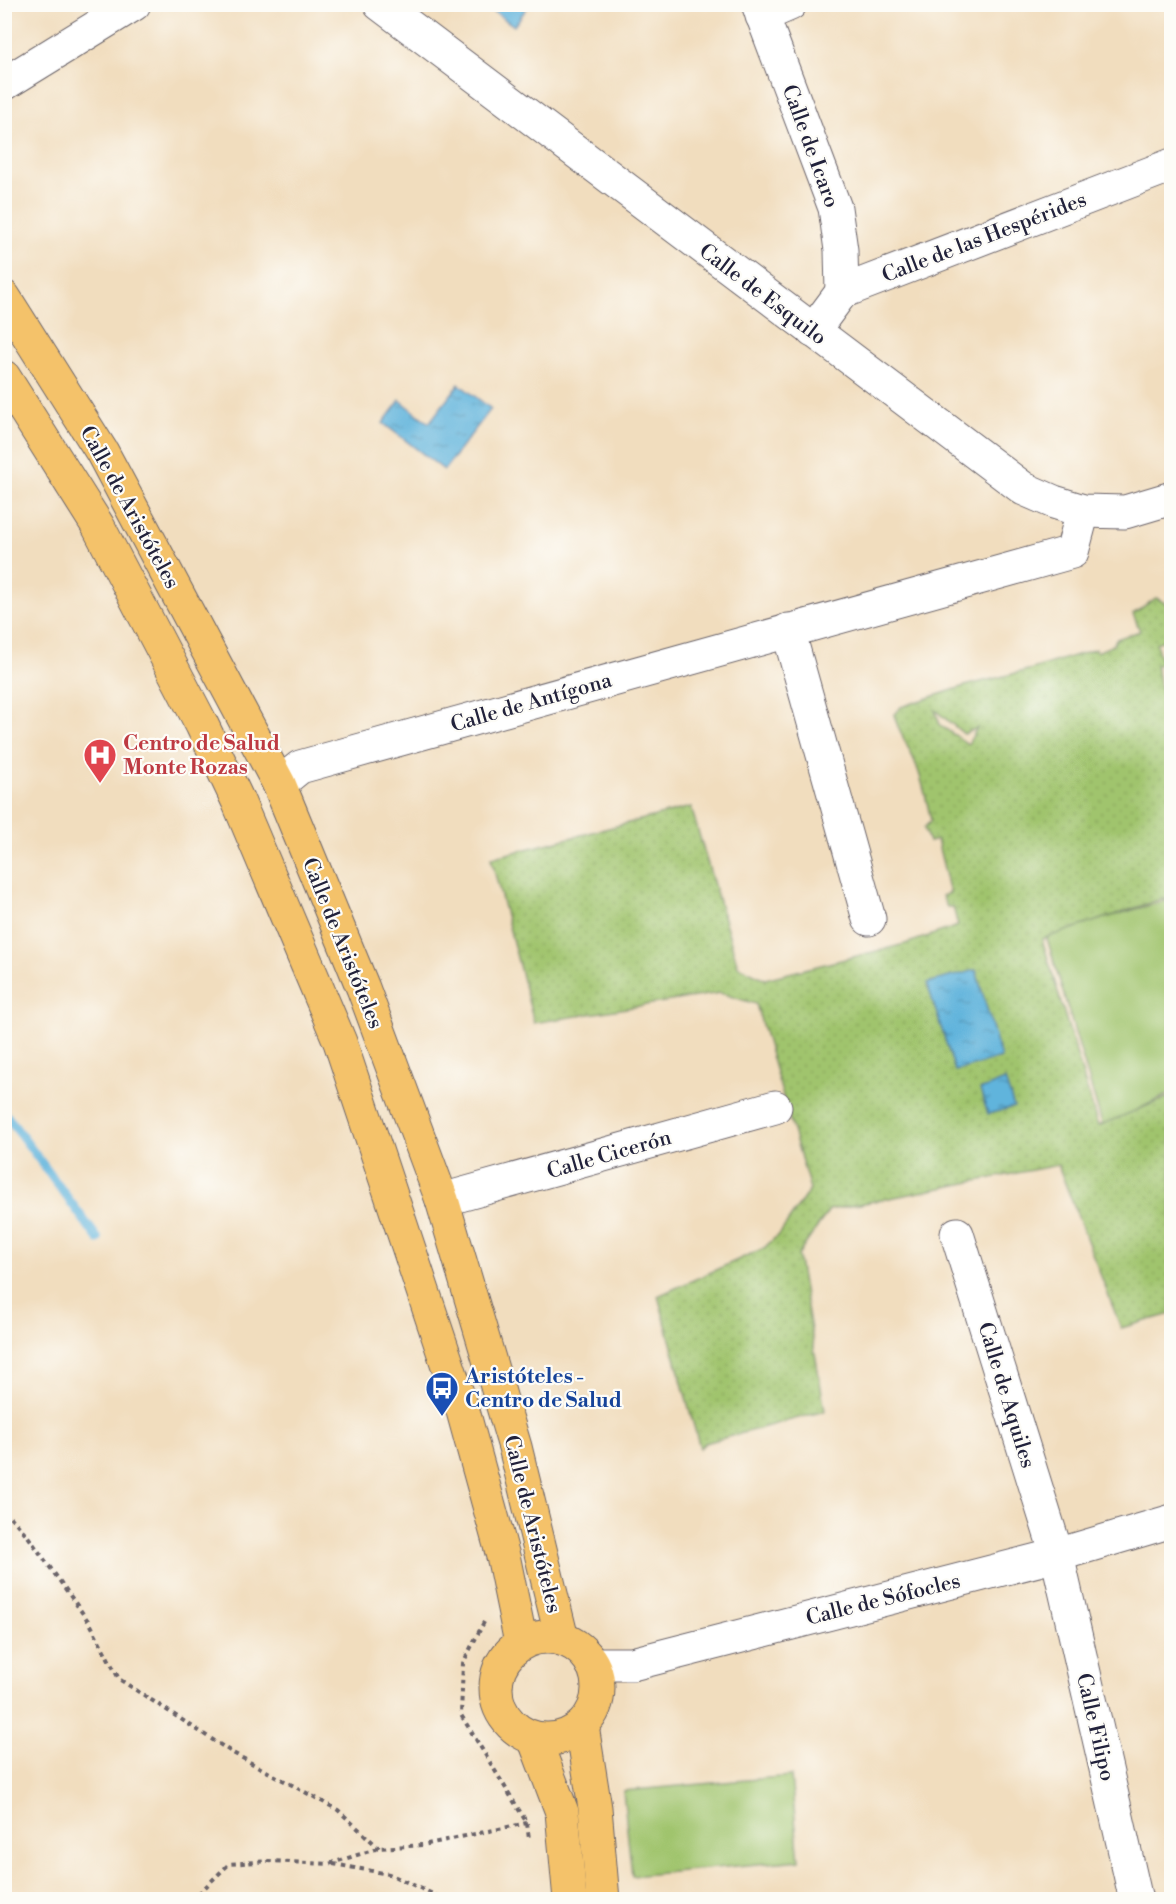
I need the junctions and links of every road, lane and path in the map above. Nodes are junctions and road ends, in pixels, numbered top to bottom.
1 (134, 4) edge
2 (380, 4) edge
3 (770, 8) edge
4 (92, 15) edge
5 (4, 84) edge
6 (1172, 165) edge
7 (842, 292) junction
8 (4, 297) edge
9 (813, 331) junction
10 (4, 377) edge
11 (1172, 498) edge
12 (1083, 511) junction
13 (788, 630) junction
14 (279, 784) junction
15 (869, 919) dead end
16 (776, 1107) dead end
17 (442, 1200) junction
18 (957, 1234) dead end
19 (4, 1510) edge
20 (1172, 1521) edge
21 (1057, 1555) junction
22 (490, 1612) dead end
23 (562, 1639) junction
24 (521, 1643) junction
25 (592, 1664) junction
26 (582, 1725) junction
27 (534, 1738) junction
28 (527, 1823) junction
29 (530, 1845) dead end
30 (379, 1848) junction
31 (330, 1864) junction
32 (192, 1899) edge
33 (446, 1899) edge
34 (570, 1899) edge
35 (603, 1899) edge
36 (1136, 1899) edge

1 - 4 street
2 - 9 street, Calle de Esquilo
3 - 7 street, Calle de Icaro
4 - 5 street
6 - 7 street, Calle de las Hespérides
7 - 9 street
8 - 14 main road, Calle de Aristóteles
9 - 12 street, Calle de Esquilo
10 - 24 main road, Calle de Aristóteles
11 - 12 street, Calle de Esquilo
12 - 13 street, Calle de Antígona
13 - 14 street, Calle de Antígona
13 - 15 street
14 - 17 main road, Calle de Aristóteles
16 - 17 street, Calle Cicerón
17 - 23 main road, Calle de Aristóteles
18 - 21 street, Calle de Aquiles
19 - 30 path
20 - 21 street, Calle de Sófocles
21 - 25 street, Calle de Sófocles
21 - 36 street, Calle Filipo
22 - 28 path
23 - 24 main road
23 - 25 main road
24 - 27 main road
25 - 26 main road
26 - 27 main road
26 - 35 main road
27 - 34 main road
28 - 29 path
28 - 30 path
30 - 31 path
31 - 32 path
31 - 33 path

